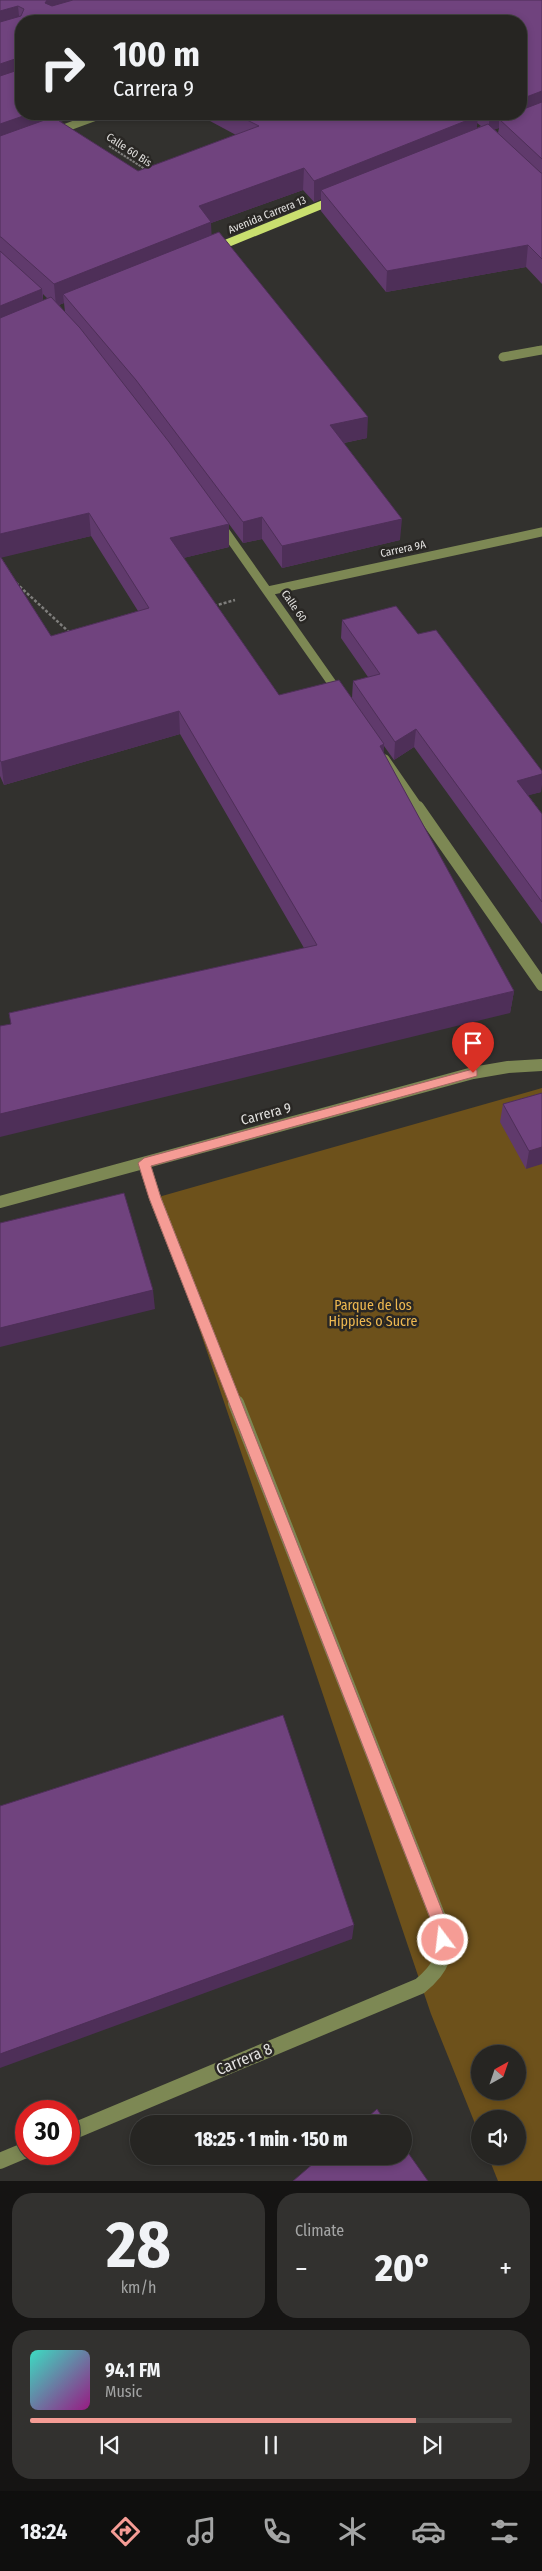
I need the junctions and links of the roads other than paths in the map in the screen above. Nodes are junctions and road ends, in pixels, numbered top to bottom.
1 (86, 120) edge
2 (42, 136) edge
3 (344, 196) edge
4 (202, 253) edge
5 (542, 350) edge
6 (503, 357) dead end
7 (216, 519) edge
8 (542, 532) edge
9 (268, 591) junction
10 (344, 701) edge
11 (378, 750) edge
12 (542, 985) edge
13 (542, 1065) edge
14 (144, 1163) junction
15 (0, 1202) edge
16 (80, 2128) edge
17 (15, 2155) edge
18 (0, 2161) edge

1 - 2 street
3 - 4 main road, Avenida Carrera 13
5 - 6 street
7 - 9 street, Calle 60
8 - 9 street, Carrera 9A
9 - 10 street, Calle 60
11 - 12 street
13 - 14 street, Carrera 9
14 - 15 street, Carrera 9
14 - 16 street, Carrera 8
17 - 18 street

